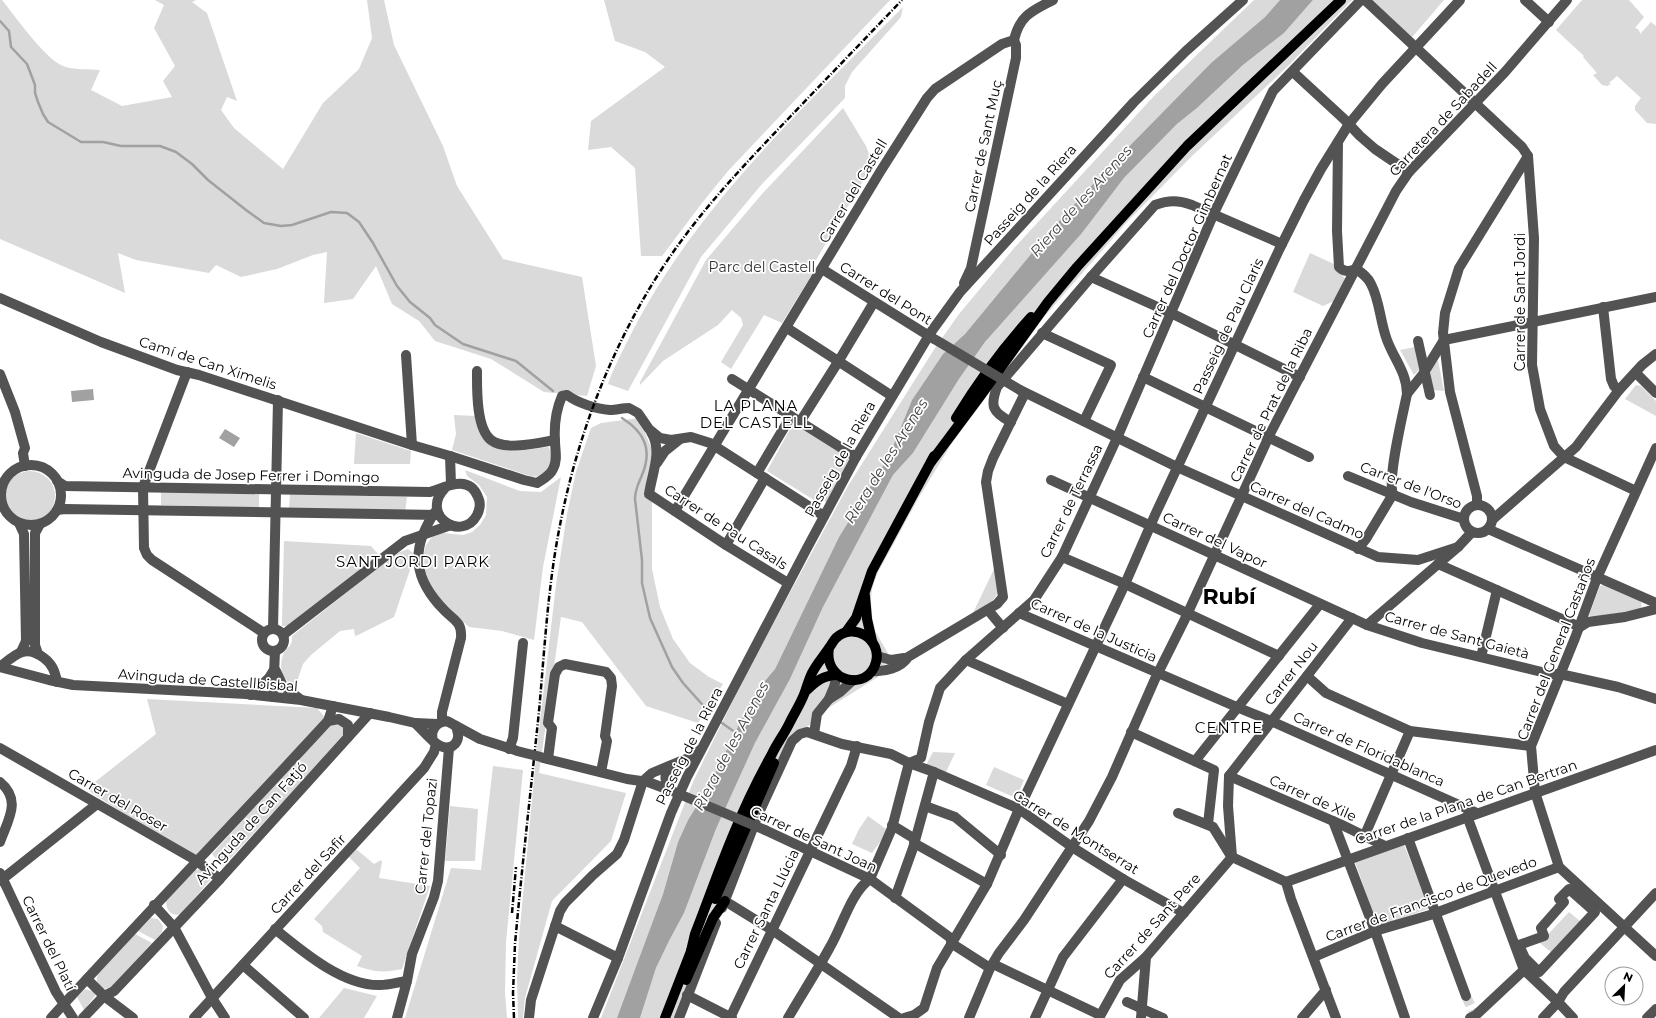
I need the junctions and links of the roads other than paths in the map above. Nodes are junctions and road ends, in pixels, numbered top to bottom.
1 (1053, 0) edge
2 (1243, 0) edge
3 (1341, 0) edge
4 (1361, 0) edge
5 (1365, 0) edge
6 (1460, 0) edge
7 (1525, 0) edge
8 (1567, 0) edge
9 (1549, 22) junction
10 (1014, 40) junction
11 (1416, 47) junction
12 (1293, 72) junction
13 (1476, 103) junction
14 (1349, 124) junction
15 (1338, 142) junction
16 (1528, 156) junction
17 (1409, 172) junction
18 (1524, 175) junction
19 (1214, 213) junction
20 (1282, 244) junction
21 (973, 258) junction
22 (990, 260) junction
23 (822, 269) junction
24 (1356, 269) junction
25 (1091, 277) junction
26 (960, 292) junction
27 (1656, 297) edge
28 (0, 298) edge
29 (874, 302) junction
30 (1602, 308) junction
31 (1171, 313) junction
32 (1532, 322) junction
33 (787, 328) junction
34 (1042, 333) junction
35 (932, 338) junction
36 (1444, 340) junction
37 (1418, 341) dead end
38 (1235, 344) junction
39 (1656, 354) edge
40 (406, 355) dead end
41 (838, 362) junction
42 (477, 371) dead end
43 (1425, 371) junction
44 (186, 372) junction
45 (1636, 373) junction
46 (0, 374) edge
47 (1143, 377) junction
48 (1300, 377) junction
49 (732, 379) dead end
50 (749, 389) junction
51 (1619, 390) junction
52 (0, 391) edge
53 (1023, 392) junction
54 (1656, 393) edge
55 (1407, 394) junction
56 (1430, 395) dead end
57 (892, 396) junction
58 (278, 400) junction
59 (1206, 406) junction
60 (791, 416) junction
61 (1084, 421) junction
62 (800, 422) junction
63 (1011, 422) junction
64 (649, 429) junction
65 (1269, 437) junction
66 (681, 438) junction
67 (1117, 438) junction
68 (555, 440) junction
69 (412, 446) junction
70 (715, 446) junction
71 (1656, 448) edge
72 (23, 454) junction
73 (450, 456) junction
74 (856, 457) junction
75 (1309, 457) dead end
76 (1564, 457) junction
77 (25, 466) junction
78 (655, 466) junction
79 (1178, 467) junction
80 (761, 475) junction
81 (1348, 476) dead end
82 (3, 480) edge
83 (1051, 480) dead end
84 (57, 481) junction
85 (448, 486) junction
86 (143, 487) junction
87 (276, 490) junction
88 (1636, 491) junction
89 (1393, 494) junction
90 (1242, 496) junction
91 (1090, 497) junction
92 (1477, 505) junction
93 (2, 509) edge
94 (57, 510) junction
95 (143, 511) junction
96 (675, 511) junction
97 (275, 512) junction
98 (436, 513) junction
99 (824, 516) junction
100 (1464, 519) junction
101 (1490, 520) junction
102 (19, 523) junction
103 (40, 524) junction
104 (451, 525) junction
105 (1150, 526) junction
106 (1472, 532) junction
107 (422, 535) junction
108 (405, 541) junction
109 (726, 545) junction
110 (1458, 547) junction
111 (418, 549) junction
112 (1358, 549) junction
113 (1214, 555) junction
114 (1062, 557) junction
115 (1438, 564) junction
116 (1598, 578) junction
117 (788, 583) junction
118 (1125, 584) junction
119 (865, 588) junction
120 (1497, 590) junction
121 (1656, 603) edge
122 (1320, 604) junction
123 (1656, 609) edge
124 (988, 610) junction
125 (1019, 613) junction
126 (1187, 614) junction
127 (1352, 618) junction
128 (1367, 625) junction
129 (1580, 627) junction
130 (1003, 628) junction
131 (269, 631) junction
132 (846, 632) junction
133 (283, 635) junction
134 (872, 640) junction
135 (523, 643) dead end
136 (1095, 646) junction
137 (829, 648) junction
138 (275, 651) junction
139 (21, 652) junction
140 (38, 654) junction
141 (877, 656) junction
142 (1279, 656) junction
143 (908, 657) junction
144 (1481, 658) junction
145 (966, 660) junction
146 (0, 667) edge
147 (275, 668) junction
148 (872, 671) junction
149 (1158, 673) junction
150 (1560, 674) junction
151 (837, 675) junction
152 (1307, 676) junction
153 (853, 680) junction
154 (57, 682) junction
155 (804, 693) junction
156 (252, 695) junction
157 (273, 697) junction
158 (829, 699) junction
159 (1656, 699) edge
160 (301, 700) junction
161 (1068, 704) junction
162 (333, 706) junction
163 (1238, 708) junction
164 (370, 713) junction
165 (328, 721) junction
166 (1271, 721) junction
167 (415, 723) junction
168 (440, 723) junction
169 (456, 726) junction
170 (1410, 731) junction
171 (1131, 732) junction
172 (814, 734) junction
173 (348, 737) junction
174 (480, 739) junction
175 (434, 743) junction
176 (453, 745) junction
177 (857, 746) junction
178 (1531, 746) junction
179 (703, 747) junction
180 (0, 748) edge
181 (513, 750) junction
182 (1656, 750) edge
183 (545, 758) junction
184 (1195, 761) junction
185 (909, 763) junction
186 (669, 767) junction
187 (601, 772) junction
188 (934, 772) junction
189 (1392, 773) junction
190 (1229, 776) junction
191 (643, 782) junction
192 (3, 784) edge
193 (672, 791) junction
194 (1535, 792) junction
195 (97, 804) junction
196 (925, 806) junction
197 (1019, 809) junction
198 (1178, 813) dead end
199 (1477, 813) junction
200 (1467, 816) junction
201 (1333, 821) junction
202 (1208, 824) junction
203 (892, 825) junction
204 (1364, 836) junction
205 (1408, 838) junction
206 (915, 841) junction
207 (0, 842) edge
208 (1384, 846) junction
209 (1072, 847) junction
210 (810, 851) junction
211 (1001, 855) junction
212 (1232, 857) junction
213 (1348, 859) junction
214 (197, 861) junction
215 (1559, 867) junction
216 (1, 877) edge
217 (220, 879) junction
218 (870, 879) junction
219 (1123, 880) junction
220 (1286, 882) junction
221 (988, 884) junction
222 (1569, 889) joint
223 (1494, 890) junction
224 (1656, 893) edge
225 (895, 898) junction
226 (725, 900) junction
227 (154, 905) junction
228 (1436, 912) junction
229 (1184, 913) junction
230 (555, 926) junction
231 (174, 927) junction
232 (1624, 928) junction
233 (275, 930) junction
234 (772, 930) junction
235 (1375, 931) junction
236 (951, 943) junction
237 (1146, 956) junction
238 (1656, 956) edge
239 (1314, 957) junction
240 (618, 958) junction
241 (820, 963) junction
242 (243, 965) junction
243 (992, 966) junction
244 (1524, 970) junction
245 (87, 979) junction
246 (407, 981) junction
247 (1048, 990) junction
248 (1326, 990) junction
249 (687, 995) junction
250 (104, 996) junction
251 (1466, 996) tunnel mouth
252 (212, 998) junction
253 (1127, 1002) dead end
254 (1558, 1002) junction
255 (64, 1004) junction
256 (1656, 1008) edge
257 (667, 1014) edge
258 (1141, 1014) edge
259 (1099, 1016) edge
260 (1474, 1016) edge
261 (51, 1018) edge
262 (73, 1018) edge
263 (84, 1018) edge
264 (133, 1018) edge
265 (194, 1018) edge
266 (225, 1018) edge
267 (304, 1018) edge
268 (398, 1018) edge
269 (529, 1018) edge
270 (593, 1018) edge
271 (679, 1018) edge
272 (731, 1018) edge
273 (788, 1018) edge
274 (899, 1018) edge
275 (969, 1018) edge
276 (1035, 1018) edge
277 (1163, 1018) edge
278 (1302, 1018) edge
279 (1336, 1018) edge
280 (1405, 1018) edge
281 (1544, 1018) edge
282 (1572, 1018) edge
283 (1647, 1018) edge

1 - 10 street
2 - 22 street, Passeig de la Riera
3 - 119 main road
4 - 12 street
5 - 11 street
6 - 11 street, Passeig de Pau Claris
7 - 9 street
8 - 9 street, Carretera de Sabadell
9 - 13 street, Carretera de Sabadell
10 - 21 street, Carrer de Sant Muç
10 - 23 street, Carrer del Castell
11 - 13 street
11 - 14 street, Passeig de Pau Claris
12 - 14 street
12 - 19 street, Carrer del Doctor Gimbernat
13 - 16 street
13 - 17 street, Carretera de Sabadell
14 - 15 street, Passeig de Pau Claris
14 - 17 street
15 - 20 street, Passeig de Pau Claris
15 - 24 street
16 - 18 street
16 - 18 street, Carrer de Sant Jordi
17 - 24 street, Carretera de Sabadell
18 - 32 street, Carrer de Sant Jordi
18 - 36 street
19 - 20 street
19 - 25 street
19 - 31 street, Carrer del Doctor Gimbernat
20 - 38 street, Passeig de Pau Claris
21 - 22 street
21 - 26 street, Carrer de Sant Muç
22 - 26 street, Passeig de la Riera
23 - 29 street, Carrer del Pont
23 - 33 street, Carrer del Castell
24 - 48 street, Carrer de Prat de la Riba
24 - 55 street
25 - 31 street
25 - 34 street
26 - 35 street, Passeig de la Riera
27 - 30 street
28 - 44 street, Camí de Can Ximelis
29 - 35 street, Carrer del Pont
29 - 41 street
30 - 32 street
30 - 51 street
31 - 38 street
31 - 47 street, Carrer del Doctor Gimbernat
32 - 36 street
32 - 76 street, Carrer de Sant Jordi
33 - 41 street
33 - 50 street, Carrer del Castell
34 - 61 street
34 - 63 street
35 - 53 street, Carrer del Pont, bridge
35 - 57 street, Passeig de la Riera
36 - 43 street
36 - 92 street
37 - 43 street
38 - 48 street
38 - 59 street, Passeig de Pau Claris
39 - 45 street
40 - 69 street
41 - 57 street
41 - 62 street
42 - 68 street
43 - 55 street
43 - 56 street
44 - 58 street, Camí de Can Ximelis
44 - 86 street
45 - 51 street
45 - 54 street
46 - 72 street
47 - 59 street
47 - 67 street, Carrer del Doctor Gimbernat
48 - 65 street, Carrer de Prat de la Riba
49 - 50 street
50 - 60 street
50 - 70 street, Carrer del Castell
51 - 76 street
52 - 72 street
53 - 61 street, Carrer del Cadmo
53 - 63 street
55 - 89 street
57 - 74 street, Passeig de la Riera
58 - 69 street, Camí de Can Ximelis
58 - 87 street
59 - 65 street
59 - 79 street, Passeig de Pau Claris
60 - 62 street
60 - 80 street
61 - 67 street, Carrer del Cadmo
62 - 74 street
63 - 124 street
64 - 66 street
64 - 68 street, Camí de Can Ximelis
64 - 78 street
65 - 75 street
65 - 90 street, Carrer de Prat de la Riba
66 - 70 street
66 - 78 street
67 - 79 street, Carrer del Cadmo
67 - 91 street, Carrer de Terrassa
68 - 73 street, Camí de Can Ximelis
69 - 73 street, Camí de Can Ximelis
70 - 80 street
70 - 96 street, Carrer del Castell
71 - 88 street, Carrer del General Castaños
72 - 77 street
73 - 85 street
74 - 99 street, Passeig de la Riera
76 - 88 street, Carrer de Sant Jordi
76 - 101 street
77 - 82 street
77 - 84 street
78 - 96 street, Carrer de Pau Casals
79 - 90 street, Carrer del Cadmo
79 - 105 street, Passeig de Pau Claris
80 - 99 street
80 - 109 street
81 - 89 street, Carrer de l'Orso
82 - 93 street
83 - 91 street, Carrer del Vapor
84 - 86 street, Avinguda de Josep Ferrer i Domingo
84 - 94 street
85 - 87 street, Avinguda de Josep Ferrer i Domingo
85 - 98 street
85 - 104 street
86 - 87 street, Avinguda de Josep Ferrer i Domingo
86 - 95 street
87 - 97 street
88 - 116 street, Carrer del General Castaños
89 - 100 street, Carrer de l'Orso
89 - 112 street
90 - 112 street, Carrer del Cadmo
90 - 113 street, Carrer de Prat de la Riba
91 - 105 street, Carrer del Vapor
91 - 114 street, Carrer de Terrassa
92 - 100 street
92 - 101 street
93 - 102 street
94 - 95 street
94 - 103 street
95 - 97 street
95 - 131 street
96 - 109 street, Carrer de Pau Casals
97 - 98 street
97 - 131 street
98 - 104 street
98 - 107 street
99 - 117 street, Passeig de la Riera
100 - 106 street
101 - 106 street
101 - 116 street
102 - 103 street
102 - 139 street
103 - 140 street
104 - 107 street
105 - 113 street, Carrer del Vapor
105 - 118 street, Passeig de Pau Claris
106 - 110 street
107 - 108 street
107 - 111 street
108 - 111 street
108 - 133 street
109 - 117 street, Carrer de Pau Casals
110 - 112 street, Carrer del Cadmo
110 - 115 street
111 - 168 street
113 - 122 street, Carrer del Vapor
113 - 126 street, Carrer de Prat de la Riba
114 - 118 street
114 - 125 street, Carrer de Terrassa
115 - 120 street
115 - 128 street
116 - 121 street
116 - 129 street, Carrer del General Castaños
117 - 179 street, Passeig de la Riera
118 - 126 street
118 - 136 street, Passeig de Pau Claris
119 - 132 main road
119 - 134 main road
120 - 129 street
120 - 144 street
122 - 127 street, Carrer del Vapor
122 - 142 street
123 - 129 street
124 - 130 street
124 - 143 street
125 - 130 street, Carrer de Terrassa
125 - 136 street, Carrer de la Justicia
126 - 142 street
126 - 149 street, Carrer de Prat de la Riba
127 - 128 street, Carrer del Vapor
127 - 152 street, Carrer Nou
128 - 144 street, Carrer de Sant Gaietà
129 - 150 street, Carrer del General Castaños
130 - 145 street, Carrer de Terrassa
131 - 133 street
131 - 138 street
132 - 134 main road
132 - 137 main road
133 - 138 street
134 - 141 main road
135 - 181 street
136 - 149 street, Carrer de la Justicia
136 - 161 street, Passeig de Pau Claris
137 - 151 main road
137 - 155 main road
138 - 147 street
139 - 140 street
139 - 146 street
140 - 154 street
141 - 143 street
141 - 148 main road
142 - 163 street
143 - 148 street
144 - 150 street, Carrer de Sant Gaietà
145 - 161 street
145 - 185 street, Carrer de Terrassa
146 - 154 street, Avinguda de Castellbisbal
147 - 156 street
147 - 157 street
147 - 160 street
148 - 153 main road
149 - 163 street, Carrer de la Justicia
149 - 171 street, Carrer de Prat de la Riba
150 - 159 street, Carrer de Sant Gaietà
150 - 178 street, Carrer del General Castaños
151 - 153 main road
151 - 155 main road
151 - 158 street
152 - 166 street, Carrer Nou
152 - 170 street
153 - 158 street
154 - 156 street, Avinguda de Castellbisbal
155 - 257 main road
156 - 157 street, Avinguda de Castellbisbal
157 - 160 street, Avinguda de Castellbisbal
158 - 172 street
160 - 162 street, Avinguda de Castellbisbal
161 - 197 street, Passeig de Pau Claris
162 - 164 street, Avinguda de Castellbisbal
162 - 165 street, Avinguda de Can Fatjó
163 - 166 street, Carrer de Floridablanca
163 - 184 street
164 - 167 street, Avinguda de Castellbisbal
164 - 173 street, Avinguda de Can Fatjó
165 - 173 street
165 - 214 street, Avinguda de Can Fatjó
166 - 189 street, Carrer de Floridablanca
166 - 190 street, Carrer Nou
167 - 168 street, Avinguda de Castellbisbal
167 - 175 street
168 - 169 street
168 - 175 street
169 - 174 street
169 - 176 street
170 - 178 street
170 - 189 street
171 - 184 street
171 - 209 street, Carrer de Prat de la Riba
172 - 177 street, Carrer de Montserrat
172 - 226 street
173 - 217 street, Avinguda de Can Fatjó
174 - 176 street
174 - 181 street
175 - 176 street
175 - 233 street, Carrer del Safir
176 - 246 street, Carrer del Topazi
177 - 185 street, Carrer de Montserrat
177 - 210 street, Carrer Santa Llúcia
178 - 194 street, Carrer del General Castaños
179 - 186 street
179 - 240 street, Passeig de la Riera
180 - 195 street, Carrer del Roser
181 - 183 street, bridge
182 - 194 street, Carrer de la Plana de Can Bertran
183 - 187 street
183 - 187 street
184 - 202 street
185 - 188 street, Carrer de Montserrat
185 - 203 street
186 - 191 street
186 - 193 street
187 - 191 street
188 - 196 street
188 - 197 street, Carrer de Montserrat
189 - 199 street, Carrer de Floridablanca
189 - 204 street
190 - 201 street, Carrer de Xile
190 - 212 street
191 - 193 street
191 - 230 street
192 - 207 street
193 - 210 street, Carrer de Sant Joan, bridge
194 - 199 street, Carrer de la Plana de Can Bertran
194 - 215 street, Carrer del General Castaños
195 - 214 street, Carrer del Roser
195 - 216 street
196 - 206 street
196 - 211 street
197 - 209 street, Carrer de Montserrat
197 - 211 street, Passeig de Pau Claris
198 - 202 street
199 - 200 street, Carrer de la Plana de Can Bertran
200 - 205 street, Carrer de la Plana de Can Bertran
200 - 223 street
201 - 204 street, Carrer de Xile
201 - 213 street
202 - 212 street
203 - 206 street
203 - 218 street
204 - 208 street, Carrer de Xile
205 - 208 street, Carrer de la Plana de Can Bertran
205 - 228 street
206 - 221 street
206 - 225 street
208 - 213 street, Carrer de la Plana de Can Bertran
209 - 219 street, Carrer de Montserrat
209 - 243 street, Carrer de Prat de la Riba
210 - 218 street, Carrer de Sant Joan
210 - 234 street, Carrer Santa Llúcia
211 - 221 street, Passeig de Pau Claris
212 - 220 street
212 - 229 street, Carrer de Sant Pere
213 - 220 street, Carrer de la Plana de Can Bertran
213 - 235 street
214 - 217 street, Carrer del Roser
214 - 227 street, Avinguda de Can Fatjó
215 - 223 street, Carrer de Francisco de Quevedo
215 - 232 street
216 - 255 street, Carrer del Platí
217 - 231 street, Avinguda de Can Fatjó
218 - 225 street, Carrer de Sant Joan
218 - 241 street
219 - 229 street, Carrer de Montserrat
219 - 247 street
220 - 239 street
221 - 236 street, Passeig de Pau Claris
222 - 222 street
223 - 228 street, Carrer de Francisco de Quevedo
223 - 244 street
224 - 232 street
225 - 236 street, Carrer de Sant Joan
226 - 234 street
226 - 249 street
226 - 257 main road
227 - 231 street
227 - 245 street, Avinguda de Can Fatjó
228 - 235 street, Carrer de Francisco de Quevedo
228 - 251 street
229 - 237 street, Carrer de Sant Pere
230 - 240 street
230 - 269 street
231 - 250 street, Avinguda de Can Fatjó
231 - 252 street
232 - 238 street
232 - 254 street
233 - 242 street, Carrer del Safir
233 - 246 street
234 - 241 street
234 - 272 street, Carrer Santa Llúcia
235 - 239 street, Carrer de Francisco de Quevedo
235 - 280 street
236 - 243 street, Carrer de Sant Joan
236 - 274 street, Passeig de Pau Claris
237 - 258 street
237 - 259 street, Carrer de Sant Pere
239 - 248 street
240 - 270 street, Passeig de la Riera
241 - 273 street
241 - 274 street
242 - 252 street, Carrer del Safir
242 - 267 street
243 - 247 street, Carrer de Sant Joan
243 - 275 street, Carrer de Prat de la Riba
244 - 254 street
244 - 260 street
245 - 250 street
245 - 255 street, Avinguda de Can Fatjó
246 - 268 street, Carrer del Topazi
247 - 259 street, Carrer de Sant Joan
247 - 276 street
248 - 278 street
248 - 279 street
249 - 271 street
249 - 272 street
250 - 263 street, Avinguda de Can Fatjó
250 - 264 street
252 - 265 street, Carrer del Safir
252 - 266 street
253 - 258 street
254 - 281 street
254 - 282 street
255 - 261 street, Avinguda de Can Fatjó
255 - 262 street, Carrer del Platí
256 - 283 street
258 - 277 street

